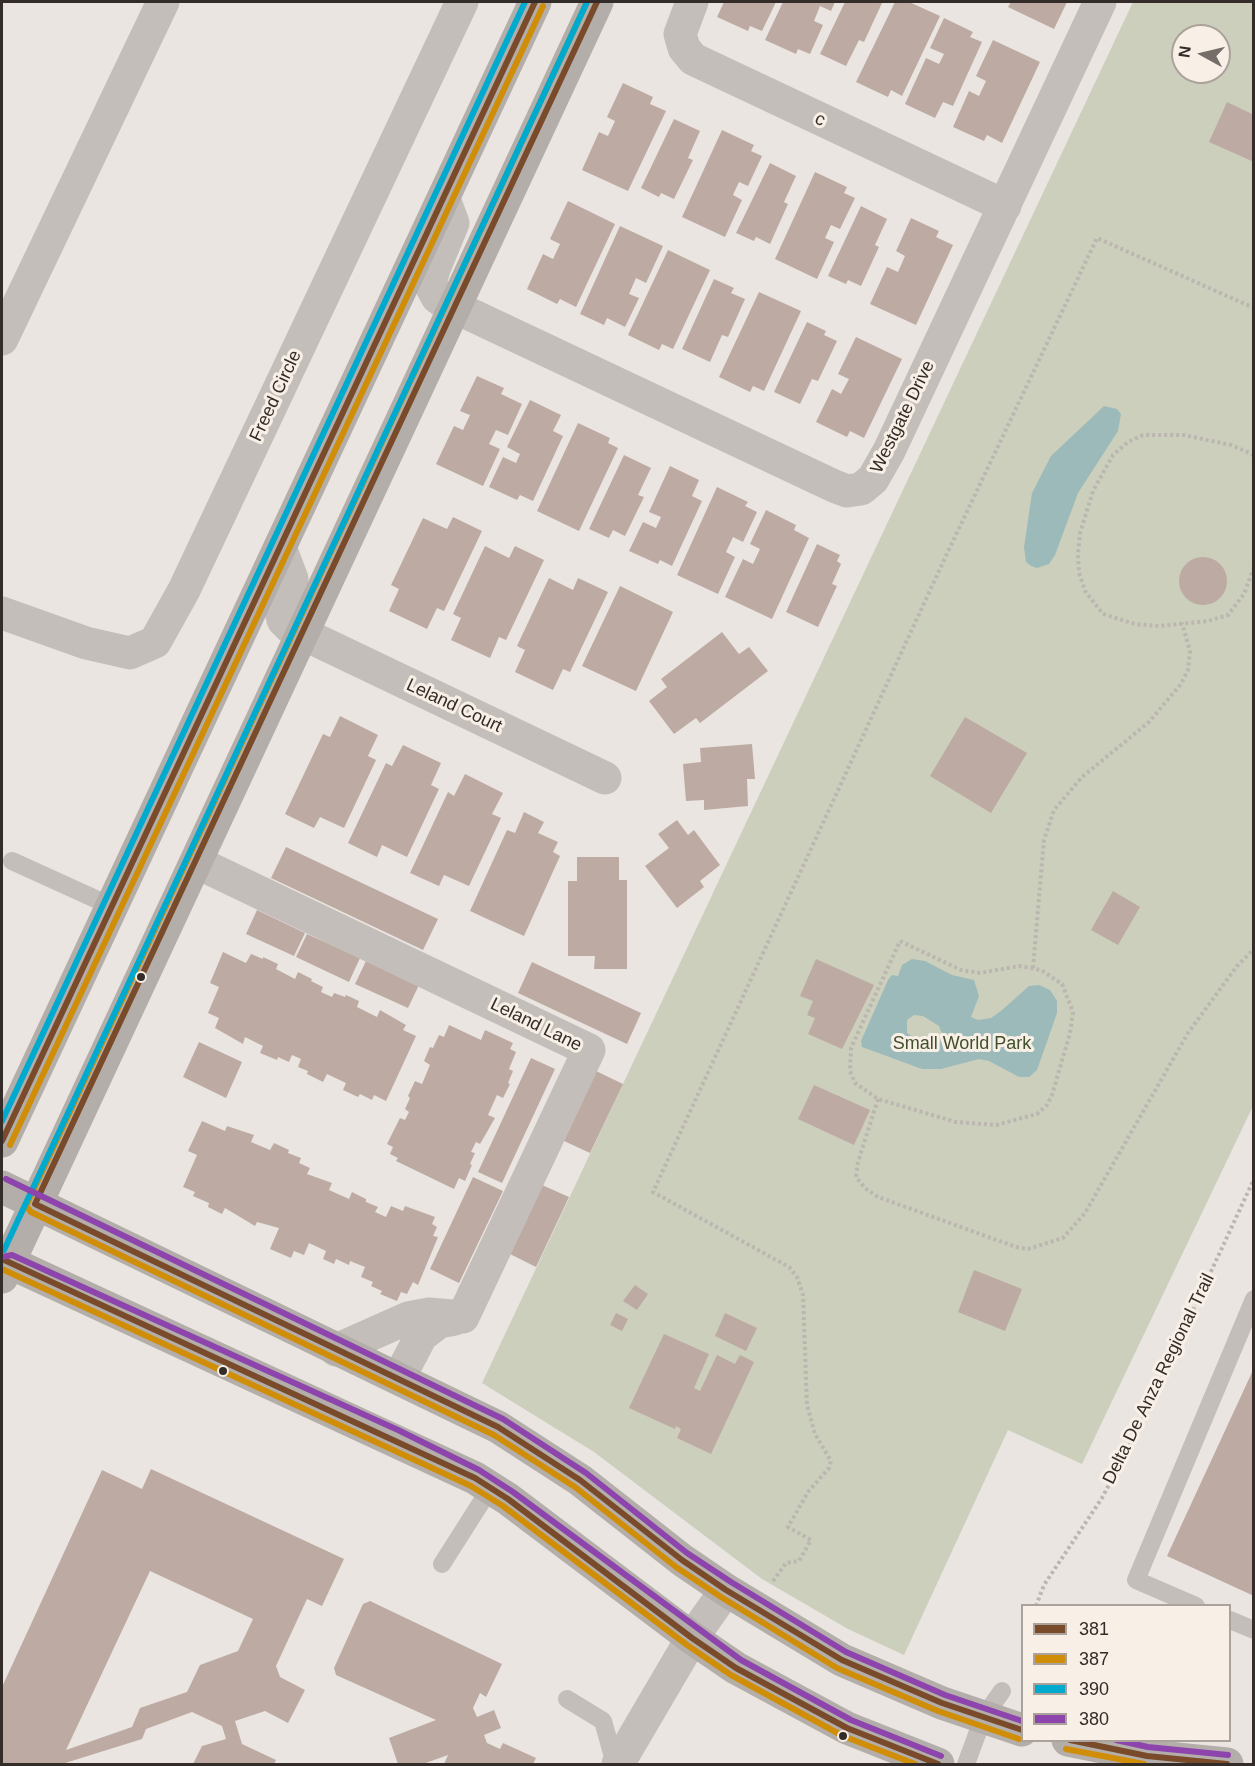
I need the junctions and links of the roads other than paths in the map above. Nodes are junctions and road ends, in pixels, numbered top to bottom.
1 (163, 2) edge
2 (462, 2) edge
3 (535, 2) edge
4 (597, 2) edge
5 (692, 2) edge
6 (1100, 2) edge
7 (444, 199) junction
8 (1005, 206) junction
9 (455, 307) junction
10 (2, 339) edge
11 (280, 546) junction
12 (2, 613) edge
13 (302, 633) junction
14 (605, 778) dead end
15 (12, 861) dead end
16 (196, 862) junction
17 (111, 906) junction
18 (2, 1141) edge
19 (2, 1187) edge
20 (35, 1204) junction
21 (4, 1266) edge
22 (1254, 1299) edge
23 (463, 1317) junction
24 (336, 1350) junction
25 (399, 1378) junction
26 (491, 1487) junction
27 (442, 1564) dead end
28 (726, 1590) junction
29 (1194, 1604) edge
30 (1231, 1620) edge
31 (1254, 1630) edge
32 (692, 1638) junction
33 (1002, 1691) dead end
34 (567, 1699) dead end
35 (983, 1718) junction
36 (1021, 1729) edge
37 (1078, 1742) edge
38 (617, 1764) edge
39 (938, 1764) edge
40 (966, 1764) edge
41 (1227, 1764) edge

1 - 10 street
2 - 12 street, Freed Circle
3 - 7 main road
4 - 9 main road
5 - 8 street, c
6 - 8 street, Westgate Drive
7 - 9 street
7 - 11 main road
8 - 9 street, Westgate Drive
9 - 13 main road
11 - 13 street, Leland Court
11 - 17 main road
13 - 14 street, Leland Court
13 - 16 main road
15 - 17 lane
16 - 20 main road
16 - 23 street, Leland Lane
17 - 18 main road
19 - 20 main road
20 - 21 main road
20 - 24 main road
21 - 26 main road
22 - 29 lane
23 - 24 street
23 - 25 street
24 - 25 main road
25 - 28 main road
26 - 27 lane
26 - 32 main road
28 - 32 street
28 - 35 main road
30 - 31 lane
32 - 38 street
32 - 39 main road
33 - 35 lane
34 - 38 lane
35 - 36 main road
35 - 40 lane
37 - 41 main road

